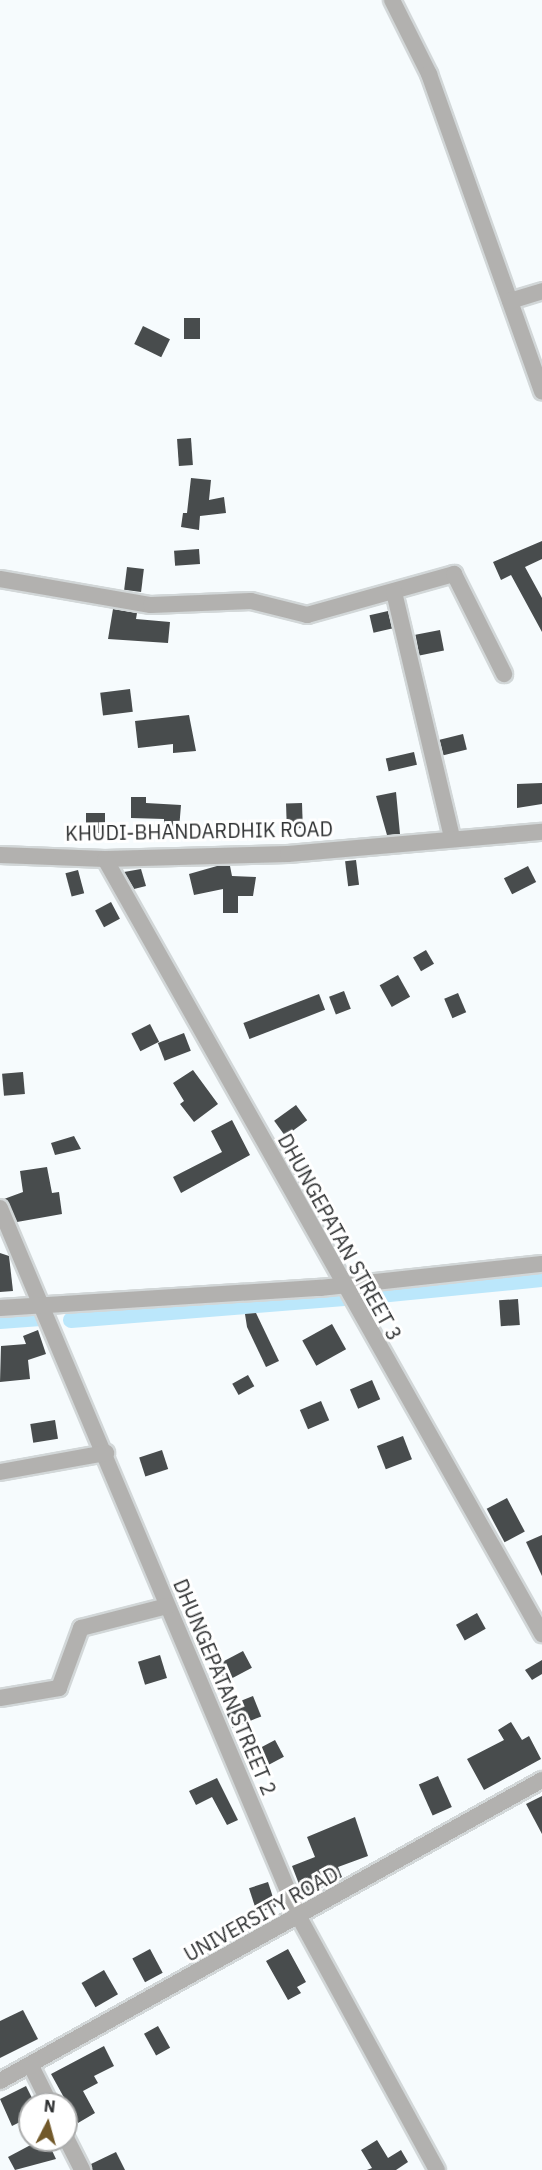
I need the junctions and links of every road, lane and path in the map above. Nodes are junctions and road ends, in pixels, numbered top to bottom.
1 (392, 0) edge
2 (542, 291) edge
3 (510, 301) junction
4 (542, 392) edge
5 (0, 579) edge
6 (393, 592) junction
7 (504, 674) dead end
8 (542, 831) edge
9 (452, 838) junction
10 (0, 855) edge
11 (105, 859) junction
12 (0, 1208) edge
13 (542, 1264) edge
14 (347, 1285) junction
15 (43, 1305) junction
16 (0, 1308) edge
17 (106, 1453) junction
18 (0, 1472) edge
19 (167, 1606) junction
20 (542, 1634) edge
21 (0, 1698) edge
22 (542, 1780) edge
23 (299, 1917) junction
24 (31, 2066) junction
25 (0, 2081) edge
26 (44, 2092) edge
27 (73, 2152) edge
28 (82, 2170) edge
29 (437, 2170) edge

1 - 3 street
2 - 3 street
3 - 4 street
5 - 6 street
6 - 7 street
6 - 9 street
8 - 9 street, KHUDI-BHANDARDHIK ROAD
9 - 11 street, KHUDI-BHANDARDHIK ROAD
10 - 11 street, KHUDI-BHANDARDHIK ROAD
11 - 14 street, DHUNGEPATAN STREET 3
12 - 15 street, DHUNGEPATAN STREET 2
13 - 14 street
14 - 15 street
14 - 20 street, DHUNGEPATAN STREET 3
15 - 16 street
15 - 17 street, DHUNGEPATAN STREET 2
17 - 18 street
17 - 19 street, DHUNGEPATAN STREET 2
19 - 21 street
19 - 23 street, DHUNGEPATAN STREET 2
22 - 23 street, UNIVERSITY ROAD
23 - 24 street, UNIVERSITY ROAD
23 - 29 street, DHUNGEPATAN STREET 2
24 - 25 street, UNIVERSITY ROAD
24 - 26 street
27 - 28 street

